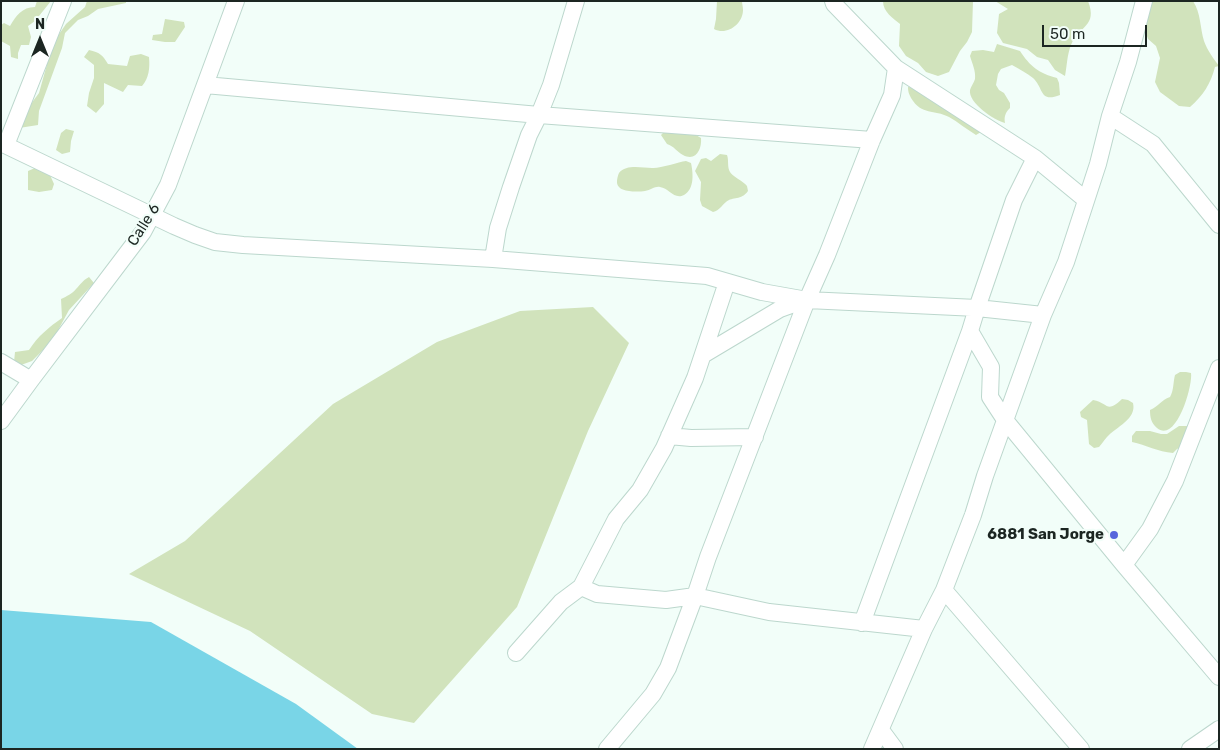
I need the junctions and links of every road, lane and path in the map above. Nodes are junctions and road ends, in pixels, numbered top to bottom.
1 (63, 1) edge
2 (236, 1) edge
3 (576, 1) edge
4 (833, 1) edge
5 (1144, 1) edge
6 (896, 68) junction
7 (205, 85) junction
8 (539, 115) junction
9 (1110, 116) junction
10 (872, 140) junction
11 (3, 144) edge
12 (1035, 158) junction
13 (1086, 200) junction
14 (152, 215) junction
15 (1219, 225) edge
16 (493, 259) junction
17 (727, 282) junction
18 (807, 300) junction
19 (977, 308) junction
20 (1043, 315) junction
21 (970, 331) junction
22 (703, 355) junction
23 (1, 362) edge
24 (1219, 368) edge
25 (31, 380) junction
26 (1005, 420) junction
27 (1, 422) edge
28 (669, 436) junction
29 (756, 437) junction
30 (1124, 564) junction
31 (580, 587) junction
32 (944, 590) junction
33 (695, 596) junction
34 (862, 623) junction
35 (924, 629) junction
36 (516, 653) dead end
37 (1219, 677) edge
38 (1219, 728) edge
39 (881, 730) junction
40 (607, 749) edge
41 (872, 749) edge
42 (895, 749) edge
43 (1081, 749) edge
44 (1190, 749) edge

1 - 11 street
2 - 7 street, Calle 6
3 - 8 street
4 - 6 street
5 - 9 street
6 - 10 street
6 - 12 street
7 - 8 street
7 - 14 street, Calle 6
8 - 10 street
8 - 16 street
9 - 13 street
9 - 15 street
10 - 18 street
11 - 14 street
12 - 13 street
12 - 19 street
13 - 20 street
14 - 16 street
14 - 25 street, Calle 6
16 - 17 street
17 - 18 street
17 - 22 street
18 - 19 street
18 - 22 street
18 - 29 street
19 - 20 street
19 - 21 street
20 - 26 street
21 - 26 street
21 - 34 street
22 - 28 street
23 - 25 street
24 - 30 street
25 - 27 street, Calle 6
26 - 30 street
26 - 32 street
28 - 29 street
28 - 31 street
29 - 33 street
30 - 37 street
31 - 33 street
31 - 36 street
32 - 35 street
32 - 43 street
33 - 34 street
33 - 40 street
34 - 35 street
35 - 39 street
38 - 44 street
39 - 41 street
39 - 42 street

